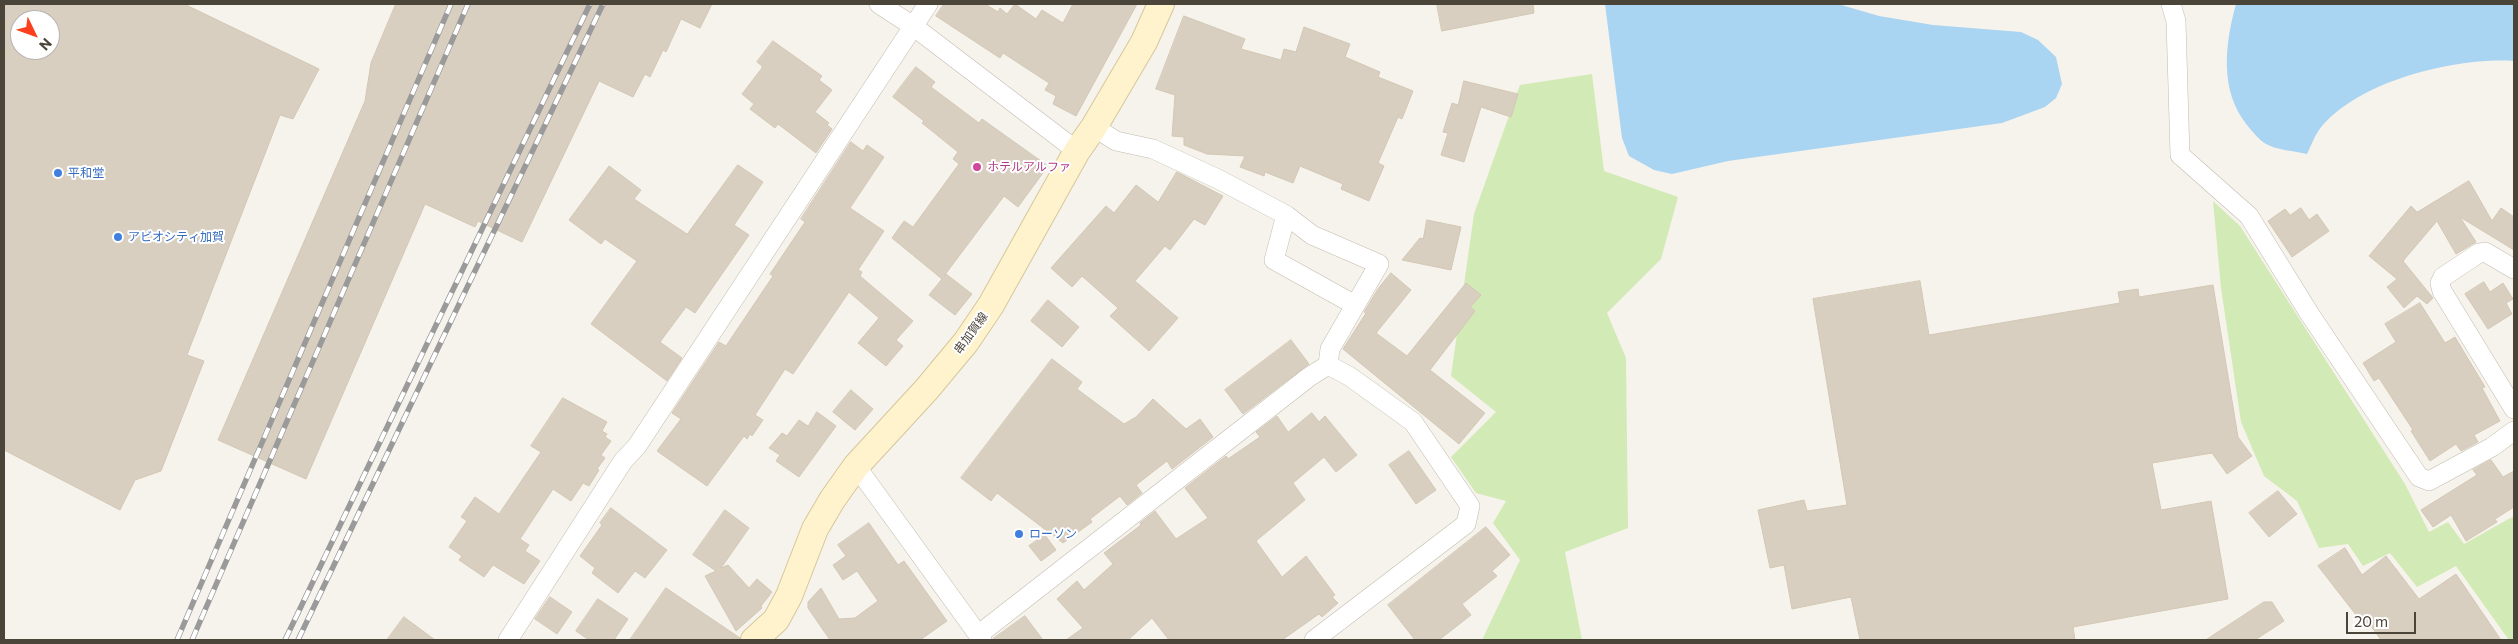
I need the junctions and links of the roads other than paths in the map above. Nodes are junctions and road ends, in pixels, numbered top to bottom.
1 (879, 4) edge
2 (928, 4) edge
3 (1161, 4) edge
4 (2176, 8) edge
5 (912, 26) junction
6 (1094, 127) junction
7 (1077, 150) junction
8 (1286, 216) junction
9 (2514, 269) edge
10 (1354, 306) junction
11 (1328, 365) junction
12 (2514, 409) edge
13 (2514, 431) edge
14 (856, 466) junction
15 (980, 638) edge
16 (508, 640) edge
17 (754, 640) edge
18 (1314, 640) edge

1 - 5 street
2 - 5 street
3 - 6 main road, 串加賀線
4 - 13 street
5 - 7 street
5 - 16 street
6 - 7 main road, 串加賀線
6 - 8 street
7 - 14 main road, 串加賀線
8 - 10 street
8 - 10 street
9 - 12 street
10 - 11 street
11 - 15 street
11 - 18 street
14 - 15 street
14 - 17 main road, 串加賀線

